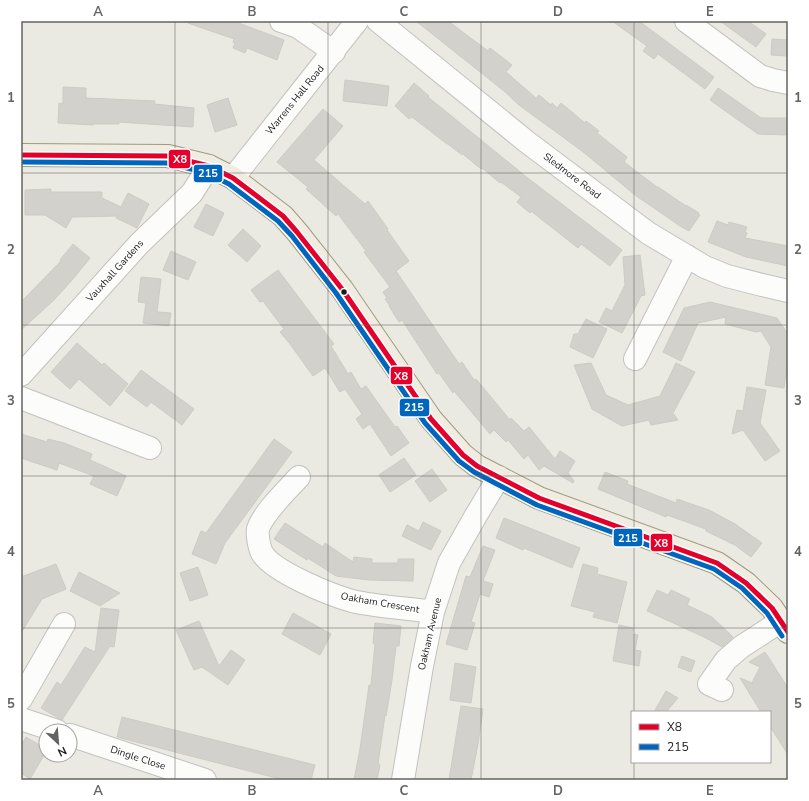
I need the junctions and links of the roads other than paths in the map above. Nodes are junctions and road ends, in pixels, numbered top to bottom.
1 (282, 21) edge
2 (357, 21) edge
3 (378, 21) edge
4 (686, 21) edge
5 (334, 52) junction
6 (788, 83) edge
7 (21, 155) edge
8 (209, 166) junction
9 (233, 178) junction
10 (687, 256) junction
11 (788, 291) edge
12 (635, 359) dead end
13 (21, 375) edge
14 (21, 398) edge
15 (150, 448) dead end
16 (299, 477) dead end
17 (499, 477) junction
18 (433, 612) junction
19 (64, 624) dead end
20 (784, 627) edge
21 (708, 684) dead end
22 (21, 699) edge
23 (21, 719) edge
24 (38, 725) edge
25 (78, 738) edge
26 (205, 780) edge
27 (403, 780) edge

1 - 5 street
2 - 5 street, Warrens Hall Road
3 - 10 street, Sledmore Road
4 - 6 street
5 - 9 street, Warrens Hall Road
7 - 8 main road
8 - 9 main road
8 - 13 street, Vauxhall Gardens
9 - 17 main road
10 - 11 street, Sledmore Road
10 - 12 street
14 - 15 street
16 - 18 street, Oakham Crescent
17 - 18 street, Oakham Avenue
17 - 20 main road
18 - 27 street, Oakham Avenue
19 - 22 street
20 - 21 street
23 - 24 street
25 - 26 street, Dingle Close

